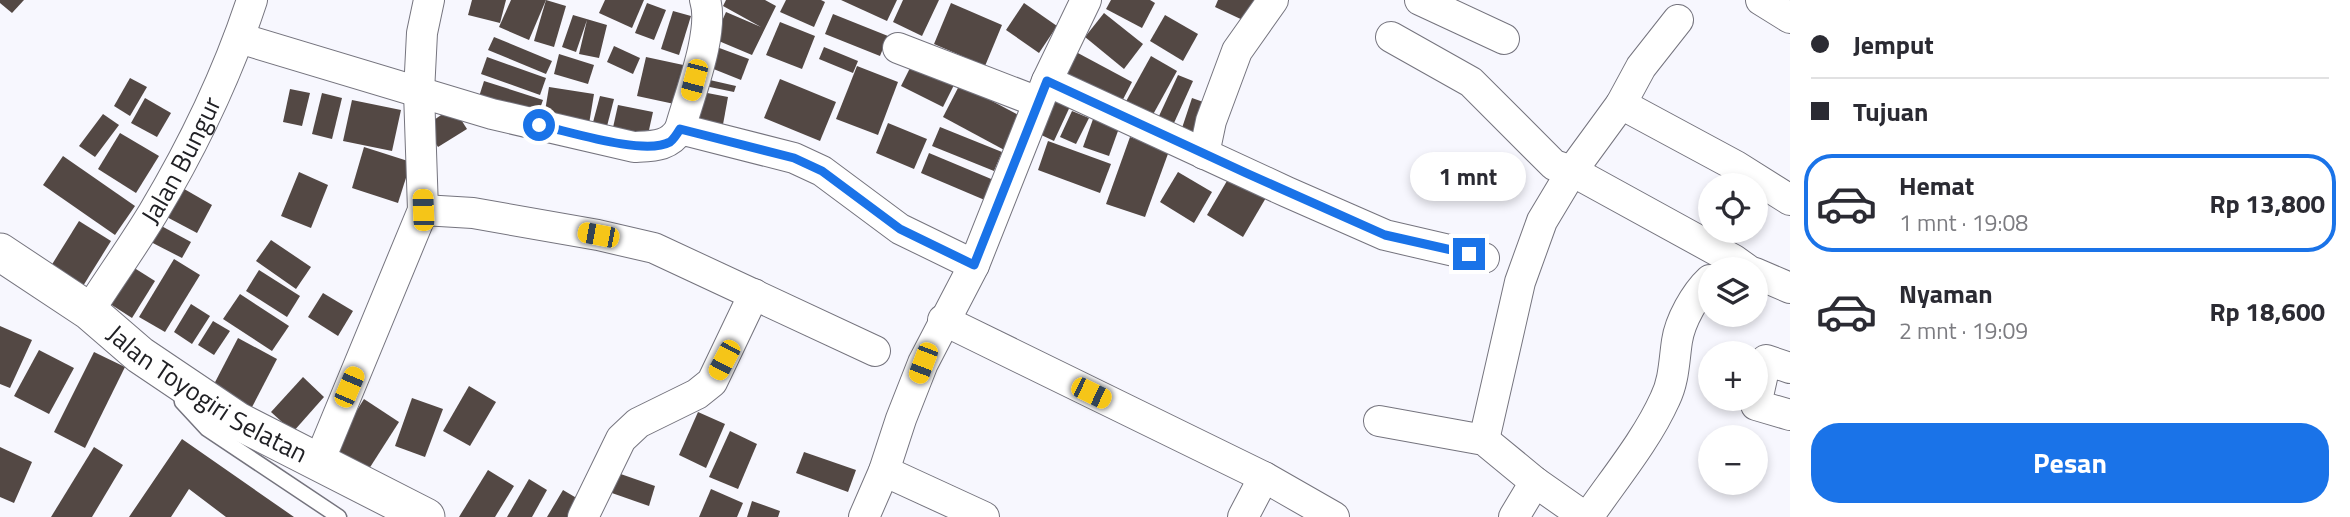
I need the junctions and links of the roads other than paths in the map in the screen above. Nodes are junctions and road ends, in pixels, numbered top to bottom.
1 (252, 0) edge
2 (429, 0) edge
3 (1087, 0) edge
4 (1273, 0) edge
5 (1420, 0) edge
6 (1761, 0) edge
7 (707, 2) edge
8 (1790, 18) edge
9 (1678, 20) dead end
10 (1391, 37) dead end
11 (239, 38) junction
12 (1504, 39) dead end
13 (898, 48) dead end
14 (419, 92) junction
15 (1042, 92) junction
16 (1621, 104) junction
17 (680, 129) junction
18 (1204, 154) junction
19 (1572, 171) junction
20 (1790, 200) edge
21 (423, 210) junction
22 (0, 252) edge
23 (1721, 257) edge
24 (1484, 258) dead end
25 (974, 265) junction
26 (1768, 279) edge
27 (1790, 288) edge
28 (754, 294) junction
29 (1698, 297) edge
30 (89, 311) junction
31 (943, 320) junction
32 (875, 351) dead end
33 (1790, 368) edge
34 (177, 380) junction
35 (1790, 415) edge
36 (1379, 421) dead end
37 (1484, 440) junction
38 (318, 464) junction
39 (884, 471) junction
40 (1264, 477) junction
41 (1535, 482) junction
42 (415, 514) edge
43 (339, 517) edge
44 (583, 517) edge
45 (864, 517) edge
46 (984, 517) edge
47 (1244, 517) edge
48 (1334, 517) edge
49 (1514, 517) edge
50 (1587, 517) edge

1 - 11 street, Jalan Bungur
2 - 14 street
3 - 15 street
4 - 18 street
5 - 12 street
6 - 8 street
7 - 17 street
9 - 16 street
10 - 19 street
11 - 14 street
11 - 30 street, Jalan Bungur
13 - 15 street
14 - 17 street
14 - 21 street
15 - 18 street
15 - 25 street
16 - 19 street
16 - 20 street
17 - 25 street
18 - 24 street
19 - 23 street
19 - 37 street
21 - 28 street
21 - 38 street
22 - 30 street, Jalan Toyogiri Selatan
25 - 31 street
26 - 27 street
28 - 32 street
28 - 44 street
29 - 50 street
30 - 34 street, Jalan Toyogiri Selatan
31 - 39 street
31 - 40 street
33 - 35 street
34 - 38 street, Jalan Toyogiri Selatan
34 - 43 lane
36 - 37 street
37 - 41 street
38 - 42 street, Jalan Toyogiri Selatan
39 - 45 street
39 - 46 street
40 - 47 street
40 - 48 street
41 - 49 street
41 - 50 street

